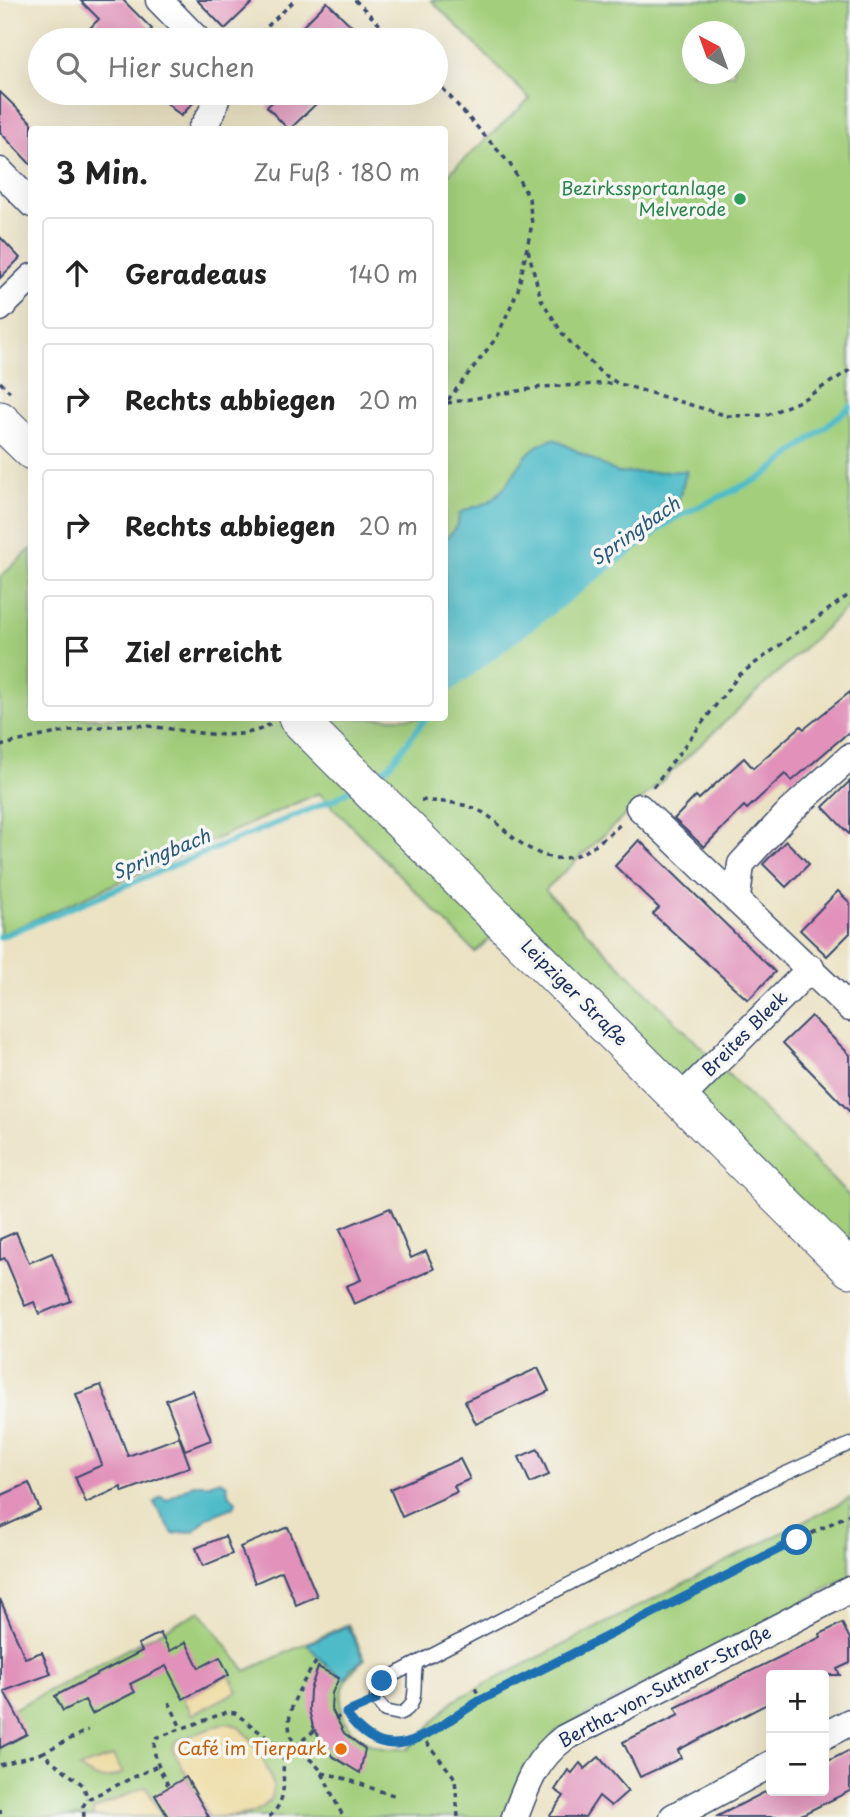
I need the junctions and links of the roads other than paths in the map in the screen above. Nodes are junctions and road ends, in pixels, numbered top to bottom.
1 (159, 0) edge
2 (186, 28) edge
3 (214, 105) edge
4 (204, 126) edge
5 (0, 171) edge
6 (28, 200) edge
7 (28, 281) edge
8 (0, 308) edge
9 (0, 420) edge
10 (28, 447) edge
11 (300, 721) edge
12 (850, 757) edge
13 (639, 807) road end
14 (737, 898) junction
15 (811, 968) junction
16 (850, 1008) edge
17 (680, 1098) junction
18 (850, 1269) edge
19 (850, 1444) edge
20 (848, 1595) edge
21 (416, 1666) junction
22 (850, 1722) edge
23 (829, 1733) edge
24 (766, 1767) edge
25 (515, 1817) edge
26 (673, 1817) edge

1 - 2 street
3 - 4 street
5 - 6 street
7 - 8 street
9 - 10 street
11 - 17 street, Leipziger Straße
12 - 14 street
13 - 14 street
14 - 15 street
15 - 16 street
15 - 17 street, Breites Bleek
17 - 18 street, Leipziger Straße
19 - 21 lane
20 - 25 street, Bertha-von-Suttner-Straße
21 - 21 lane
22 - 23 street
24 - 26 street

